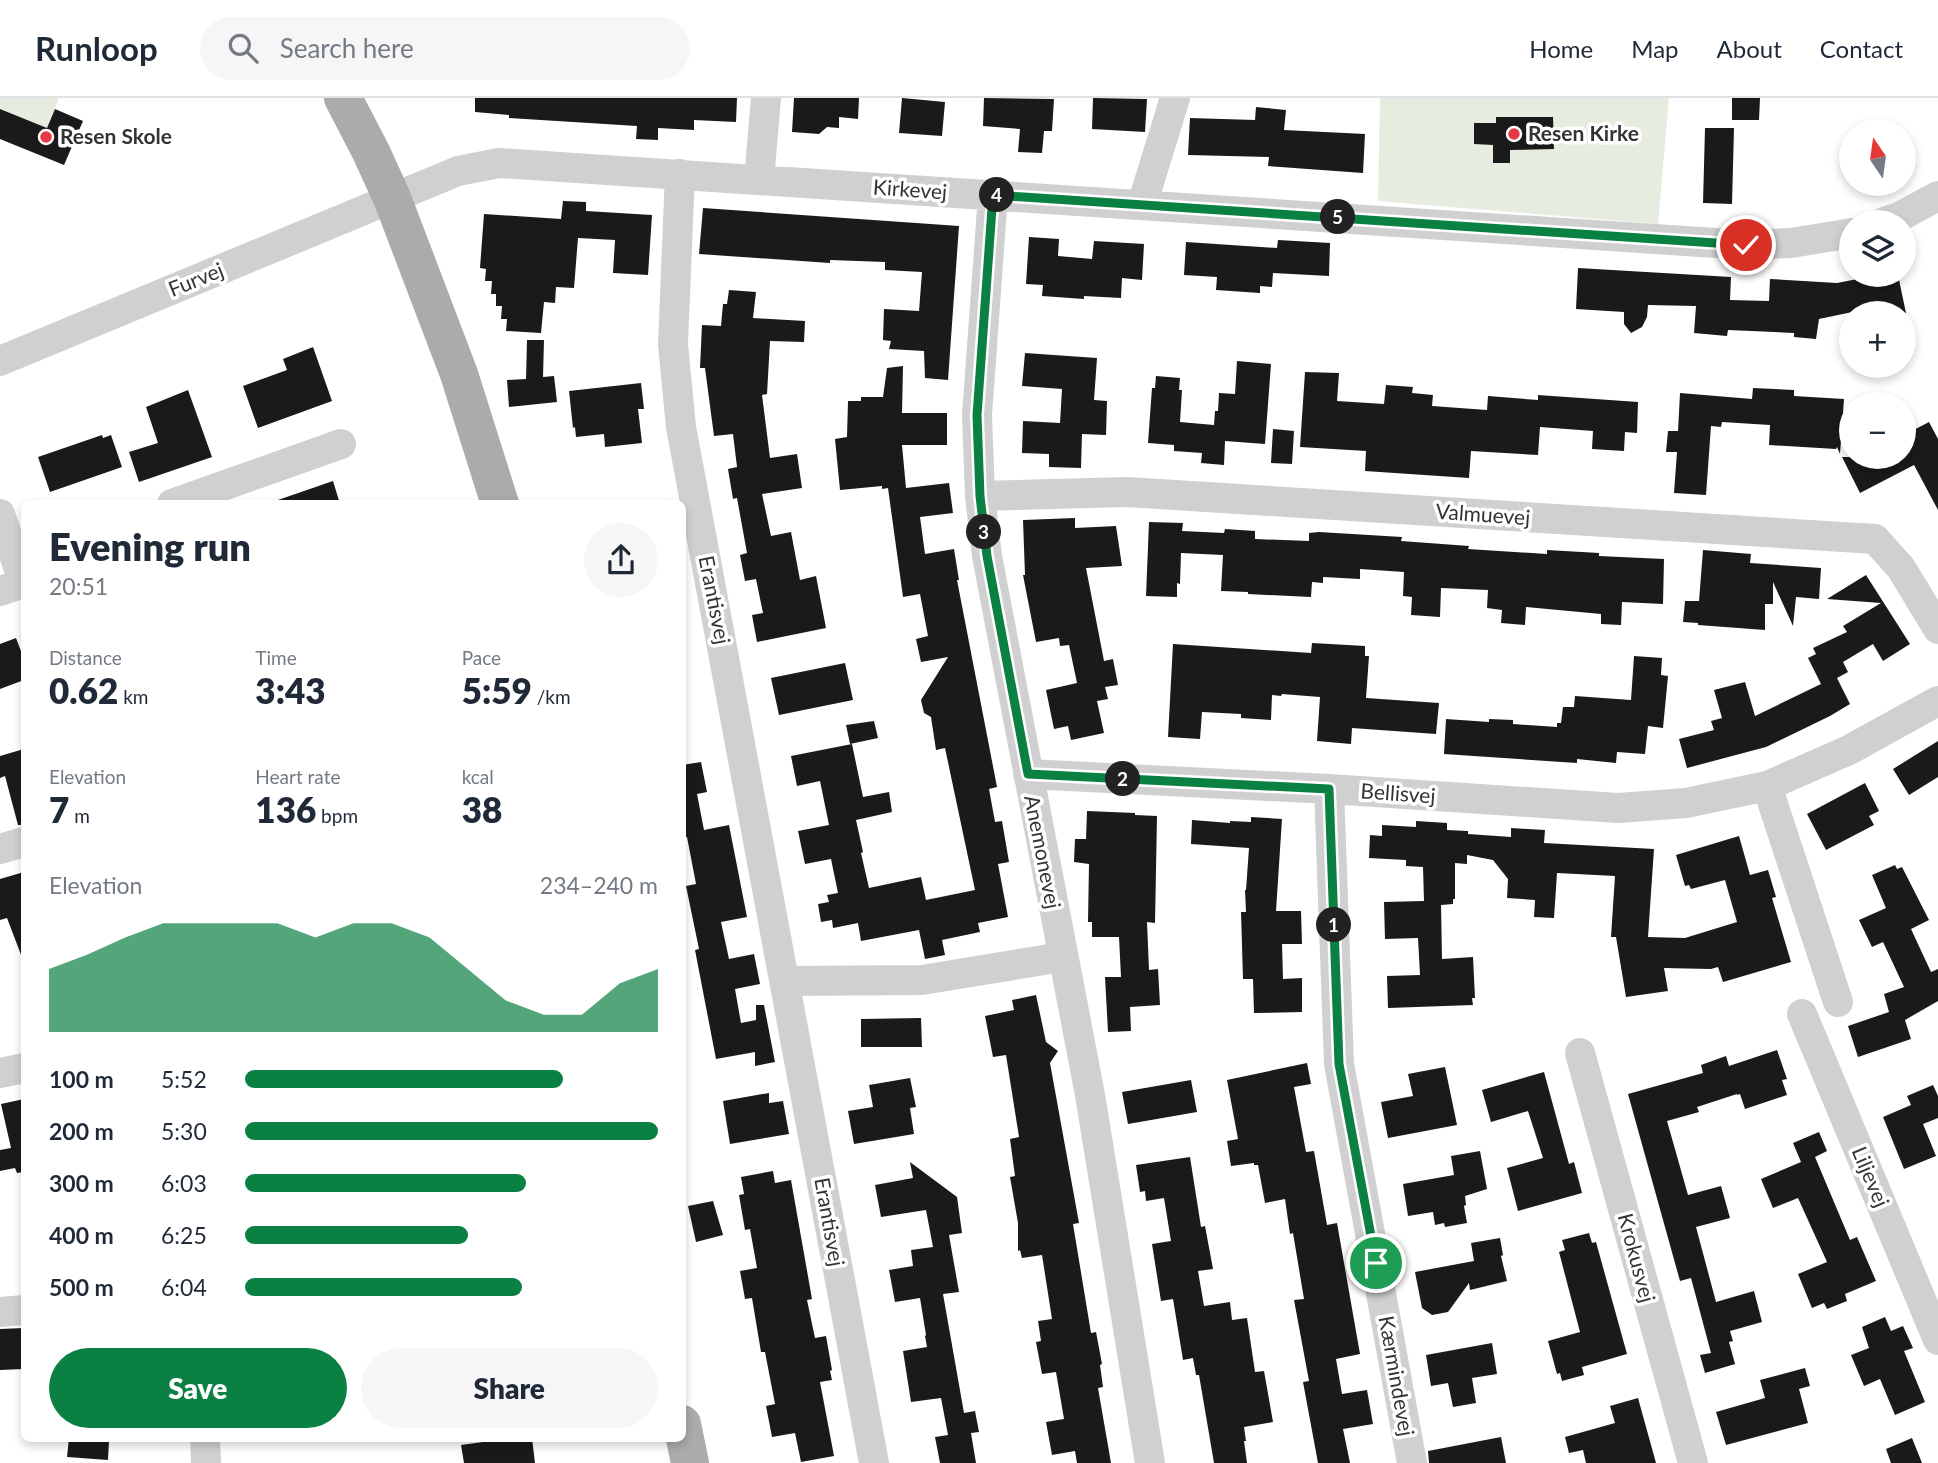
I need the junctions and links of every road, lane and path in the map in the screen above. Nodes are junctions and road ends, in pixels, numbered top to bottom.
1 (343, 98) edge
2 (766, 98) edge
3 (1175, 98) edge
4 (680, 174) junction
5 (759, 180) junction
6 (993, 195) junction
7 (1938, 196) edge
8 (392, 198) junction
9 (1142, 205) junction
10 (1912, 210) edge
11 (1839, 235) edge
12 (0, 361) edge
13 (341, 444) dead end
14 (980, 496) junction
15 (183, 500) edge
16 (499, 500) edge
17 (0, 514) edge
18 (21, 568) edge
19 (21, 572) edge
20 (0, 591) edge
21 (1938, 629) edge
22 (1938, 701) edge
23 (1028, 774) junction
24 (1767, 786) junction
25 (1329, 789) junction
26 (21, 843) edge
27 (0, 849) edge
28 (1062, 957) junction
29 (785, 981) junction
30 (1838, 1002) dead end
31 (1802, 1014) dead end
32 (1580, 1053) dead end
33 (21, 1069) edge
34 (0, 1073) edge
35 (21, 1310) edge
36 (0, 1312) edge
37 (1938, 1340) edge
38 (205, 1442) edge
39 (686, 1442) edge
40 (206, 1463) edge
41 (690, 1463) edge
42 (874, 1463) edge
43 (1150, 1463) edge
44 (1412, 1463) edge
45 (1693, 1463) edge

1 - 8 main road
2 - 5 street
3 - 9 street
4 - 5 street, Kirkevej
4 - 8 street, Kirkevej
4 - 29 street, Erantisvej
5 - 6 street, Kirkevej
6 - 9 street, Kirkevej
6 - 14 street, Anemonevej
7 - 10 street
8 - 12 street, Furvej
8 - 16 main road
9 - 11 street, Kirkevej
13 - 15 street
14 - 21 street, Valmuevej
14 - 23 street, Anemonevej
17 - 18 street
19 - 20 street
22 - 24 street, Bellisvej
23 - 25 street, Bellisvej
23 - 28 street, Anemonevej
24 - 25 street, Bellisvej
24 - 30 street
25 - 44 street, Kærmindevej
26 - 27 street
28 - 29 street
28 - 43 street, Anemonevej
29 - 42 street, Erantisvej
31 - 37 street, Liljevej
32 - 45 street, Krokusvej
33 - 34 street
35 - 36 street
38 - 40 street
39 - 41 main road

